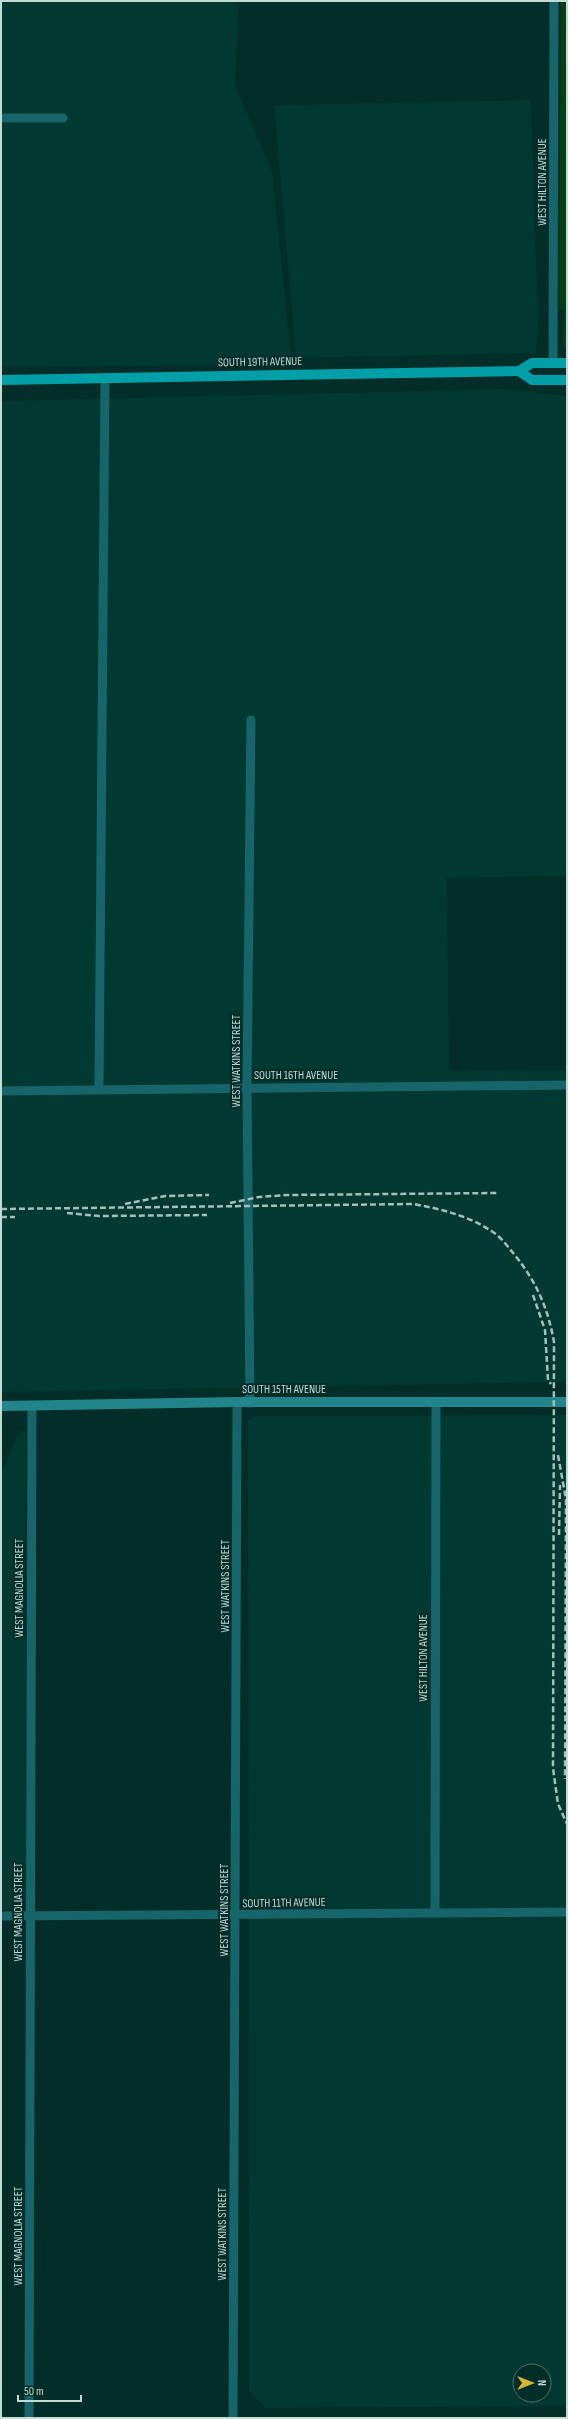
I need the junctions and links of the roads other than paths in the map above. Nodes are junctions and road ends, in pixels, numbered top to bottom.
1 (554, 1) edge
2 (1, 118) edge
3 (63, 118) dead end
4 (553, 363) junction
5 (567, 363) edge
6 (519, 371) junction
7 (105, 378) junction
8 (1, 380) edge
9 (567, 380) edge
10 (251, 720) dead end
11 (567, 1085) edge
12 (247, 1088) junction
13 (99, 1089) junction
14 (1, 1091) edge
15 (237, 1402) junction
16 (436, 1402) junction
17 (567, 1402) edge
18 (250, 1403) junction
19 (1, 1406) edge
20 (32, 1406) junction
21 (567, 1912) edge
22 (435, 1913) junction
23 (236, 1915) junction
24 (1, 1916) edge
25 (30, 1916) junction
26 (29, 2418) edge
27 (233, 2418) edge

1 - 4 street, WEST HILTON AVENUE
2 - 3 street
4 - 5 main road, SOUTH 19TH AVENUE
4 - 6 main road, SOUTH 19TH AVENUE
6 - 7 main road, SOUTH 19TH AVENUE
6 - 9 main road, SOUTH 19TH AVENUE
7 - 8 main road, SOUTH 19TH AVENUE
7 - 13 street
10 - 12 street, WEST WATKINS STREET
11 - 12 street, SOUTH 16TH AVENUE
12 - 13 street, SOUTH 16TH AVENUE
12 - 18 street, WEST WATKINS STREET
13 - 14 street, SOUTH 16TH AVENUE
15 - 18 main road, SOUTH 15TH AVENUE
15 - 20 main road, SOUTH 15TH AVENUE
15 - 23 street, WEST WATKINS STREET
16 - 17 main road, SOUTH 15TH AVENUE
16 - 18 main road, SOUTH 15TH AVENUE
16 - 22 street, WEST HILTON AVENUE
19 - 20 main road, SOUTH 15TH AVENUE
20 - 25 street, WEST MAGNOLIA STREET
21 - 22 street, SOUTH 11TH AVENUE
22 - 23 street, SOUTH 11TH AVENUE
23 - 25 street, SOUTH 11TH AVENUE
23 - 27 street, WEST WATKINS STREET
24 - 25 street, SOUTH 11TH AVENUE
25 - 26 street, WEST MAGNOLIA STREET

